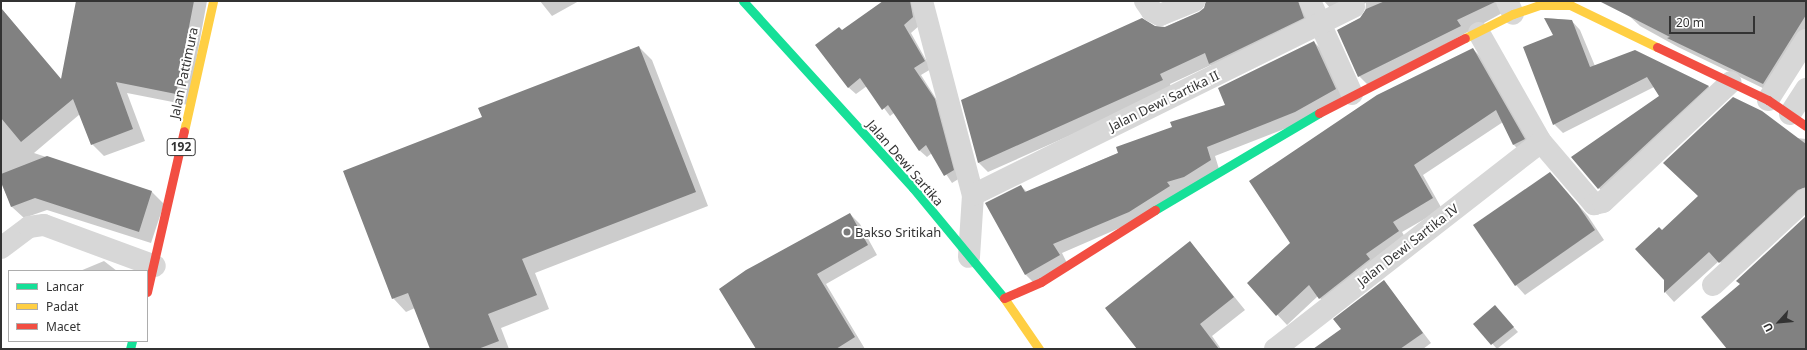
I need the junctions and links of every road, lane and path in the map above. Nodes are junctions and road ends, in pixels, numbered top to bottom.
1 (213, 1) edge
2 (743, 1) edge
3 (922, 1) edge
4 (1145, 1) edge
5 (1194, 1) edge
6 (1310, 1) edge
7 (1354, 7) dead end
8 (1510, 7) edge
9 (1321, 24) junction
10 (1479, 33) junction
11 (1806, 40) edge
12 (1731, 82) junction
13 (1806, 89) edge
14 (1352, 94) junction
15 (1768, 100) junction
16 (1798, 120) edge
17 (1541, 142) junction
18 (972, 195) junction
19 (1806, 199) edge
20 (1, 248) edge
21 (969, 257) junction
22 (155, 266) junction
23 (1713, 285) dead end
24 (148, 289) edge
25 (1004, 298) junction
26 (1040, 349) edge
27 (1275, 349) edge

1 - 22 street, Jalan Pattimura / 192
2 - 21 street, Jalan Dewi Sartika
3 - 18 street
4 - 5 street
6 - 9 street
7 - 9 street, Jalan Dewi Sartika II
8 - 10 street
8 - 12 street
9 - 14 street
9 - 18 street, Jalan Dewi Sartika II
10 - 14 street
10 - 17 street
11 - 15 street
12 - 15 street
12 - 17 street
13 - 16 street
14 - 25 street
15 - 16 street
17 - 27 street, Jalan Dewi Sartika IV
18 - 21 street
19 - 23 street
20 - 22 street
21 - 25 street, Jalan Dewi Sartika
22 - 24 street, Jalan Pattimura / 192
25 - 26 street, Jalan Dewi Sartika

